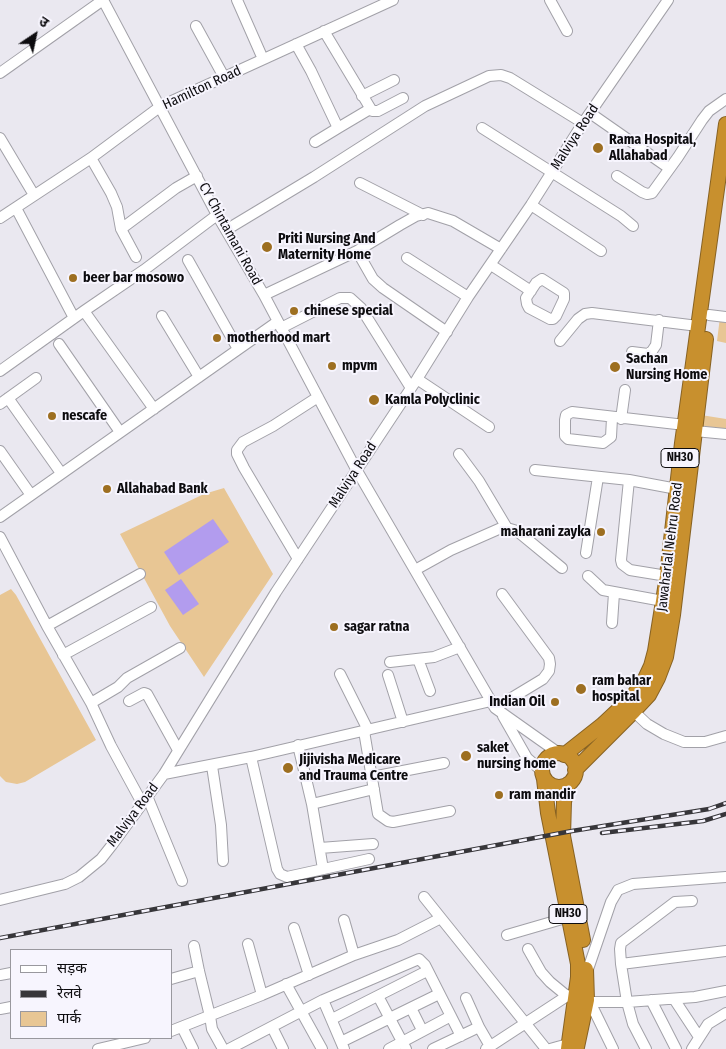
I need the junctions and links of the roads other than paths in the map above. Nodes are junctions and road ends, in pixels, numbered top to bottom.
1 (103, 0) edge
2 (237, 0) edge
3 (393, 0) edge
4 (550, 0) edge
5 (668, 0) edge
6 (196, 26) dead end
7 (324, 31) junction
8 (566, 32) dead end
9 (296, 44) junction
10 (264, 59) junction
11 (0, 73) edge
12 (224, 77) junction
13 (394, 80) dead end
14 (362, 96) junction
15 (403, 98) dead end
16 (726, 98) edge
17 (161, 106) junction
18 (370, 109) junction
19 (590, 113) junction
20 (583, 122) junction
21 (726, 124) edge
22 (338, 128) junction
23 (482, 128) dead end
24 (0, 138) edge
25 (315, 142) dead end
26 (91, 158) junction
27 (666, 166) dead end
28 (552, 172) junction
29 (197, 176) junction
30 (616, 176) dead end
31 (360, 183) dead end
32 (726, 184) edge
33 (34, 195) junction
34 (531, 205) junction
35 (16, 208) junction
36 (422, 214) junction
37 (218, 215) junction
38 (0, 218) edge
39 (632, 226) dead end
40 (121, 229) junction
41 (226, 230) junction
42 (501, 249) junction
43 (357, 251) junction
44 (601, 251) dead end
45 (136, 257) dead end
46 (407, 258) dead end
47 (188, 260) dead end
48 (491, 265) junction
49 (531, 291) dead end
50 (264, 295) junction
51 (468, 297) junction
52 (84, 311) junction
53 (709, 315) junction
54 (162, 316) dead end
55 (726, 317) edge
56 (74, 318) junction
57 (659, 320) junction
58 (279, 325) junction
59 (698, 326) junction
60 (447, 332) junction
61 (560, 341) dead end
62 (59, 344) dead end
63 (238, 349) junction
64 (632, 352) dead end
65 (0, 371) edge
66 (199, 377) junction
67 (36, 378) dead end
68 (414, 383) junction
69 (625, 390) dead end
70 (318, 397) junction
71 (4, 401) edge
72 (154, 408) junction
73 (617, 418) junction
74 (489, 427) dead end
75 (690, 428) junction
76 (120, 432) junction
77 (726, 434) edge
78 (0, 451) edge
79 (459, 454) dead end
80 (356, 469) junction
81 (535, 470) dead end
82 (62, 473) junction
83 (598, 477) junction
84 (629, 480) junction
85 (676, 489) junction
86 (31, 495) junction
87 (0, 517) edge
88 (508, 528) junction
89 (0, 537) edge
90 (586, 553) dead end
91 (298, 559) junction
92 (562, 568) dead end
93 (415, 570) junction
94 (140, 574) dead end
95 (588, 576) dead end
96 (667, 576) junction
97 (614, 593) junction
98 (502, 594) dead end
99 (663, 601) junction
100 (151, 607) dead end
101 (612, 623) dead end
102 (47, 626) junction
103 (460, 647) junction
104 (180, 648) dead end
105 (63, 655) junction
106 (418, 659) junction
107 (390, 662) dead end
108 (340, 674) dead end
109 (388, 675) dead end
110 (430, 691) dead end
111 (129, 701) dead end
112 (91, 703) junction
113 (496, 708) junction
114 (630, 708) junction
115 (403, 722) junction
116 (366, 731) junction
117 (726, 736) edge
118 (298, 745) junction
119 (178, 750) junction
120 (562, 754) junction
121 (252, 757) junction
122 (444, 763) dead end
123 (212, 766) junction
124 (575, 770) junction
125 (164, 774) junction
126 (543, 775) junction
127 (372, 777) junction
128 (568, 784) junction
129 (374, 789) junction
130 (144, 800) junction
131 (312, 804) junction
132 (450, 811) dead end
133 (373, 844) dead end
134 (320, 848) junction
135 (370, 860) dead end
136 (223, 861) dead end
137 (323, 869) junction
138 (726, 877) edge
139 (182, 881) dead end
140 (424, 897) dead end
141 (0, 900) edge
142 (692, 901) dead end
143 (568, 917) junction
144 (441, 918) junction
145 (344, 920) dead end
146 (294, 928) dead end
147 (507, 935) dead end
148 (248, 944) dead end
149 (194, 946) dead end
150 (528, 949) dead end
151 (726, 951) edge
152 (354, 955) junction
153 (621, 964) junction
154 (199, 971) junction
155 (428, 972) junction
156 (309, 975) junction
157 (586, 975) junction
158 (172, 979) edge
159 (375, 979) junction
160 (286, 984) junction
161 (726, 991) edge
162 (439, 994) junction
163 (262, 995) junction
164 (380, 995) junction
165 (466, 998) dead end
166 (580, 998) junction
167 (674, 999) junction
168 (323, 1000) junction
169 (651, 1000) junction
170 (627, 1002) junction
171 (411, 1008) junction
172 (301, 1012) junction
173 (726, 1013) edge
174 (210, 1016) junction
175 (451, 1016) junction
176 (390, 1018) junction
177 (332, 1019) junction
178 (525, 1023) junction
179 (182, 1027) junction
180 (272, 1027) junction
181 (479, 1027) junction
182 (422, 1030) junction
183 (172, 1031) edge
184 (461, 1036) junction
185 (699, 1037) junction
186 (140, 1039) edge
187 (114, 1044) edge
188 (247, 1045) edge
189 (343, 1045) edge
190 (405, 1046) edge
191 (571, 1047) edge
192 (488, 1048) edge
193 (98, 1049) edge
194 (193, 1049) edge
195 (223, 1049) edge
196 (228, 1049) edge
197 (283, 1049) edge
198 (322, 1049) edge
199 (389, 1049) edge
200 (433, 1049) edge
201 (546, 1049) edge
202 (550, 1049) edge
203 (613, 1049) edge
204 (646, 1049) edge
205 (676, 1049) edge
206 (692, 1049) edge

1 - 11 street
1 - 17 street, CY Chintamani Road
2 - 10 street
3 - 7 street, Hamilton Road
4 - 8 street
5 - 19 street, Malviya Road
6 - 12 street
7 - 9 street, Hamilton Road
7 - 14 street
9 - 10 street, Hamilton Road
9 - 22 street
10 - 12 street, Hamilton Road
12 - 17 street, Hamilton Road
13 - 14 street
14 - 18 street
15 - 18 street
16 - 30 street
17 - 26 street, Hamilton Road
17 - 29 street, CY Chintamani Road
18 - 22 street
19 - 20 street, Malviya Road
19 - 27 street
20 - 28 street, Malviya Road
20 - 41 street
21 - 59 highway, Jawaharlal Nehru Road / NH30
22 - 25 street
23 - 28 street
24 - 33 street
26 - 33 street, Hamilton Road
26 - 40 street
28 - 34 street, Malviya Road
28 - 39 street
29 - 37 street, CY Chintamani Road
29 - 40 street
31 - 36 street
32 - 53 highway, Jawaharlal Nehru Road / NH30
33 - 35 street, Hamilton Road
34 - 42 street, Malviya Road
34 - 44 street
35 - 38 street, Hamilton Road
35 - 56 street
36 - 42 street
36 - 43 street
37 - 41 street, CY Chintamani Road
37 - 52 street
40 - 45 street
41 - 50 street, CY Chintamani Road
42 - 48 street, Malviya Road
43 - 50 street
43 - 60 street
46 - 51 street
47 - 63 street
48 - 49 street
48 - 51 street, Malviya Road
50 - 58 street, CY Chintamani Road
51 - 60 street, Malviya Road
52 - 56 street
52 - 72 street
53 - 55 street
53 - 75 highway, Jawaharlal Nehru Road / NH30
54 - 66 street
56 - 65 street
57 - 59 street
57 - 61 street
57 - 64 street
58 - 63 street
58 - 68 street
58 - 70 street, CY Chintamani Road
59 - 75 highway, Jawaharlal Nehru Road / NH30
60 - 68 street, Malviya Road
62 - 76 street
63 - 66 street
66 - 72 street
67 - 71 street
68 - 74 street
68 - 80 street, Malviya Road
69 - 73 street
70 - 80 street, CY Chintamani Road
70 - 91 street
71 - 82 street
72 - 76 street
73 - 73 street
73 - 75 street
75 - 77 street
75 - 85 highway, Jawaharlal Nehru Road / NH30
75 - 114 highway, Jawaharlal Nehru Road / NH30
76 - 82 street
78 - 86 street
79 - 88 street
80 - 91 street, Malviya Road
80 - 93 street, CY Chintamani Road
81 - 83 street
82 - 86 street
83 - 84 street
83 - 90 street
84 - 85 street
84 - 96 street
85 - 96 highway, Jawaharlal Nehru Road / NH30
86 - 87 street
88 - 92 street
88 - 93 street
89 - 102 street
91 - 119 street, Malviya Road
93 - 103 street, CY Chintamani Road
94 - 102 street
95 - 97 street
96 - 99 highway, Jawaharlal Nehru Road / NH30
97 - 99 street
97 - 101 street
98 - 113 street
99 - 114 highway, Jawaharlal Nehru Road / NH30
100 - 105 street
102 - 105 street
103 - 106 street
103 - 113 street, CY Chintamani Road
104 - 112 street
105 - 112 street
106 - 107 street
106 - 110 street
108 - 116 street
109 - 115 street
111 - 119 street
112 - 130 street
113 - 115 street
113 - 120 street
113 - 126 street, CY Chintamani Road
114 - 117 street
114 - 120 highway, Jawaharlal Nehru Road / NH30
114 - 124 highway, Jawaharlal Nehru Road / NH30
115 - 116 street
116 - 118 street
116 - 127 street
118 - 121 street
118 - 131 street
119 - 125 street, Malviya Road
120 - 124 highway
120 - 126 highway, Jawaharlal Nehru Road / NH30
121 - 123 street
121 - 137 street
122 - 127 street
123 - 125 street
123 - 136 street
124 - 128 highway, Jawaharlal Nehru Road / NH30
125 - 130 street, Malviya Road
126 - 128 highway
126 - 143 highway, Jawaharlal Nehru Road / NH30
127 - 129 street
128 - 157 highway, Jawaharlal Nehru Road / NH30
129 - 131 street
129 - 132 street
130 - 139 street
130 - 141 street, Malviya Road
131 - 134 street
133 - 134 street
134 - 137 street
135 - 137 street
138 - 157 street
140 - 144 street
142 - 153 street
143 - 147 street
143 - 166 highway, Jawaharlal Nehru Road / NH30
144 - 152 street
144 - 178 street
145 - 152 street
146 - 156 street
148 - 163 street
149 - 154 street
150 - 166 street
151 - 153 street
152 - 156 street
153 - 170 street
154 - 158 street
154 - 174 street
155 - 159 street
155 - 162 street
155 - 164 street
156 - 160 street
157 - 166 highway, Jawaharlal Nehru Road / NH30
159 - 164 street
159 - 168 street
160 - 163 street
160 - 172 street
161 - 167 street
162 - 171 street
162 - 175 street
163 - 174 street
164 - 176 street
164 - 177 street
165 - 181 street
166 - 170 street
166 - 178 street
166 - 191 highway, Jawaharlal Nehru Road / NH30
166 - 203 street
167 - 169 street
167 - 185 street
168 - 172 street
168 - 177 street
169 - 170 street
169 - 205 street
170 - 204 street
171 - 176 street
171 - 182 street
172 - 180 street
172 - 198 street
173 - 185 street
174 - 179 street
174 - 195 street
175 - 182 street
175 - 184 street
176 - 189 street
176 - 190 street
177 - 189 street
178 - 192 street
178 - 201 street
179 - 183 street
179 - 194 street
180 - 188 street
180 - 197 street
181 - 184 street
181 - 192 street
182 - 190 street
184 - 200 street
185 - 206 street
186 - 187 street
187 - 193 street
188 - 196 street
190 - 199 street
191 - 202 street

